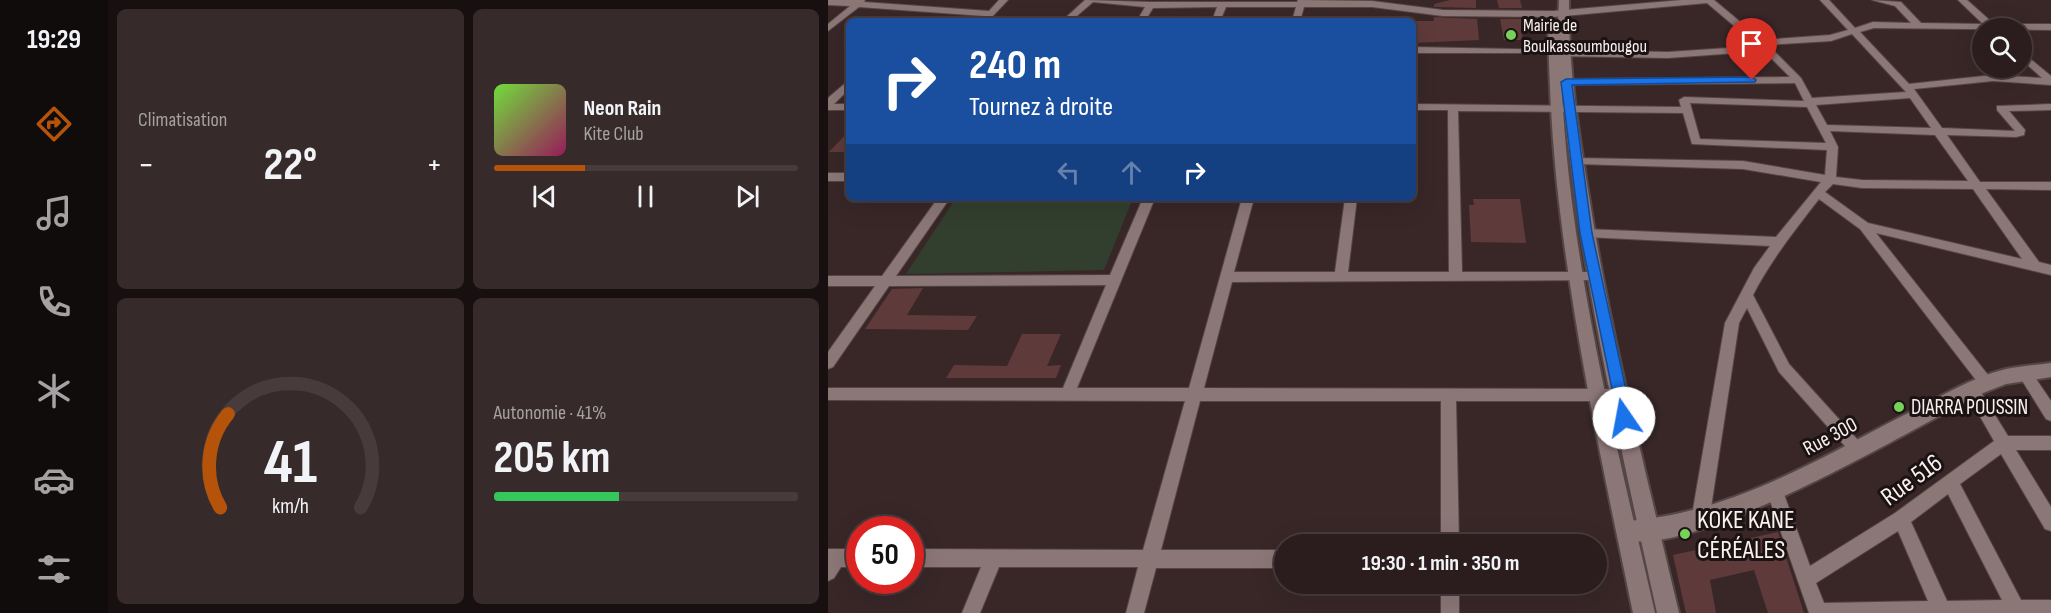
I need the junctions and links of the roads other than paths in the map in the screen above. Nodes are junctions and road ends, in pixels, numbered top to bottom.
1 (1004, 0) edge
2 (1090, 0) edge
3 (1095, 0) edge
4 (1420, 0) edge
5 (1710, 0) edge
6 (1824, 0) edge
7 (1876, 0) edge
8 (1962, 0) edge
9 (828, 2) edge
10 (860, 2) edge
11 (1301, 2) edge
12 (1372, 2) edge
13 (1223, 4) junction
14 (1150, 5) junction
15 (1391, 6) junction
16 (1558, 7) edge
17 (922, 10) junction
18 (987, 17) edge
19 (914, 18) edge
20 (1069, 18) edge
21 (1143, 18) edge
22 (1217, 18) edge
23 (1297, 18) edge
24 (1982, 18) edge
25 (1918, 25) junction
26 (1972, 26) edge
27 (2032, 27) edge
28 (2051, 27) edge
29 (828, 28) edge
30 (1853, 30) junction
31 (1763, 46) junction
32 (1416, 50) edge
33 (1555, 52) junction
34 (2032, 62) edge
35 (2046, 72) edge
36 (1798, 80) junction
37 (1560, 82) junction
38 (2051, 82) edge
39 (846, 86) edge
40 (1910, 91) junction
41 (1811, 103) junction
42 (828, 105) edge
43 (846, 107) edge
44 (1416, 107) edge
45 (1453, 107) junction
46 (1563, 107) junction
47 (2051, 108) edge
48 (1686, 110) junction
49 (1824, 128) junction
50 (1939, 132) junction
51 (1833, 147) junction
52 (1577, 161) junction
53 (828, 177) edge
54 (846, 177) edge
55 (1830, 180) junction
56 (1978, 185) junction
57 (2051, 186) edge
58 (1818, 192) junction
59 (942, 201) edge
60 (1148, 201) edge
61 (1247, 201) edge
62 (1351, 201) edge
63 (1864, 226) junction
64 (1586, 233) junction
65 (1779, 242) junction
66 (2035, 267) junction
67 (2051, 270) edge
68 (1227, 277) junction
69 (1341, 277) junction
70 (1456, 277) junction
71 (1594, 277) junction
72 (1576, 278) junction
73 (1115, 280) junction
74 (828, 281) edge
75 (885, 281) junction
76 (1747, 295) junction
77 (828, 363) edge
78 (2041, 369) edge
79 (1980, 387) junction
80 (828, 394) edge
81 (1067, 395) junction
82 (1195, 395) junction
83 (1448, 395) junction
84 (1597, 395) junction
85 (1619, 395) junction
86 (2051, 414) edge
87 (2004, 443) junction
88 (2051, 443) edge
89 (1858, 449) junction
90 (1951, 483) junction
91 (1775, 492) junction
92 (1901, 519) junction
93 (1700, 521) junction
94 (2051, 523) edge
95 (1627, 531) junction
96 (1649, 531) junction
97 (1450, 534) edge
98 (924, 558) edge
99 (994, 558) junction
100 (1150, 559) junction
101 (1274, 559) edge
102 (846, 560) edge
103 (831, 563) edge
104 (1806, 579) junction
105 (1450, 594) edge
106 (2051, 609) edge
107 (2017, 611) edge
108 (1887, 612) edge
109 (1943, 612) edge
110 (971, 613) edge
111 (1135, 613) edge
112 (1450, 613) edge
113 (1644, 613) edge
114 (1668, 613) edge
115 (1818, 613) edge

1 - 18 street
2 - 20 street
3 - 14 street
4 - 15 street
5 - 16 street
5 - 31 street
6 - 30 street
7 - 25 street
8 - 24 street
9 - 10 street
10 - 17 street
10 - 29 street
11 - 12 street
11 - 13 street
11 - 23 street
12 - 15 street
13 - 14 street
13 - 22 street
14 - 21 street
15 - 16 street
16 - 33 main road
17 - 18 street
17 - 19 street
25 - 26 street
25 - 30 street
27 - 28 street
30 - 31 street
30 - 40 street
31 - 33 street
31 - 36 street
32 - 33 street
33 - 37 main road
34 - 35 street
35 - 38 street
36 - 37 street
36 - 41 street
37 - 46 main road
38 - 40 street
39 - 42 street
40 - 41 street
40 - 50 street
41 - 48 street
41 - 49 street
42 - 43 street
44 - 45 street
45 - 46 street
45 - 70 street
46 - 48 street
46 - 52 main road
46 - 72 main road
47 - 50 street
48 - 51 street
49 - 50 street
49 - 51 street
50 - 56 street
51 - 55 street
52 - 55 street
52 - 64 main road
53 - 54 street
55 - 56 street
55 - 58 street
56 - 57 street
56 - 66 street
58 - 63 street
58 - 65 street
59 - 75 street
60 - 73 street
61 - 68 street
62 - 69 street
63 - 66 street
63 - 79 street
64 - 65 street
64 - 71 main road
65 - 76 street
66 - 67 street
68 - 69 street
68 - 82 street
69 - 70 street
70 - 72 street
71 - 72 street
71 - 85 main road
72 - 84 main road
73 - 75 street
73 - 81 street
74 - 75 street
75 - 77 street
76 - 89 street
76 - 93 street
78 - 79 main road, Rue 300
78 - 86 street
79 - 87 street
79 - 89 main road, Rue 300
80 - 81 street
81 - 82 street
82 - 83 street
82 - 100 street
83 - 84 street
83 - 97 street
84 - 85 street
84 - 95 main road
85 - 96 main road
87 - 88 street
87 - 90 street, Rue 516
87 - 94 street
89 - 91 main road, Rue 300
90 - 92 street, Rue 516
90 - 107 street
91 - 93 main road, Rue 300
91 - 104 street
92 - 104 street, Rue 516
92 - 109 street
93 - 96 main road, Rue 300
95 - 96 main road, Rue 300
95 - 113 main road
96 - 114 main road
98 - 99 street
99 - 100 street
99 - 110 street
100 - 101 street
100 - 111 street
102 - 103 street
104 - 115 street
105 - 112 street
106 - 107 street
107 - 109 street
108 - 109 street
108 - 115 street

